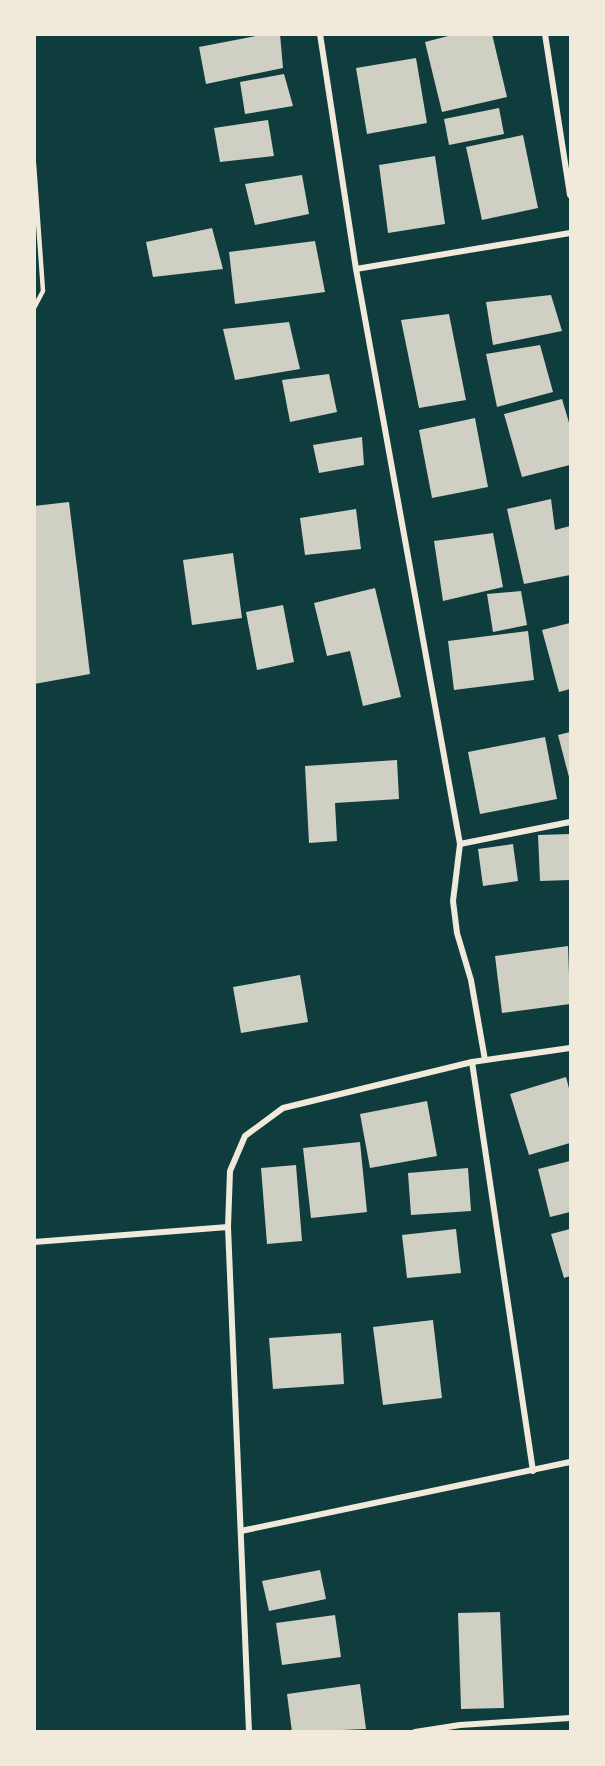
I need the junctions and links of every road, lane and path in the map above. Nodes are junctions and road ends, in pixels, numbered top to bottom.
1 (320, 34) edge
2 (545, 34) edge
3 (34, 164) edge
4 (570, 195) edge
5 (570, 233) edge
6 (356, 269) junction
7 (34, 309) edge
8 (570, 822) edge
9 (460, 844) junction
10 (570, 1048) edge
11 (485, 1060) junction
12 (472, 1062) junction
13 (228, 1227) junction
14 (34, 1242) edge
15 (570, 1462) edge
16 (533, 1471) junction
17 (241, 1531) junction
18 (570, 1718) edge
19 (249, 1731) edge
20 (415, 1731) edge

1 - 6 street
2 - 4 street
3 - 7 lane
5 - 6 street
6 - 9 street
8 - 9 street
9 - 11 street
10 - 11 street
11 - 12 street
12 - 13 street
12 - 16 street
13 - 14 street
13 - 17 street
15 - 16 street
16 - 17 street
17 - 19 street
18 - 20 street

